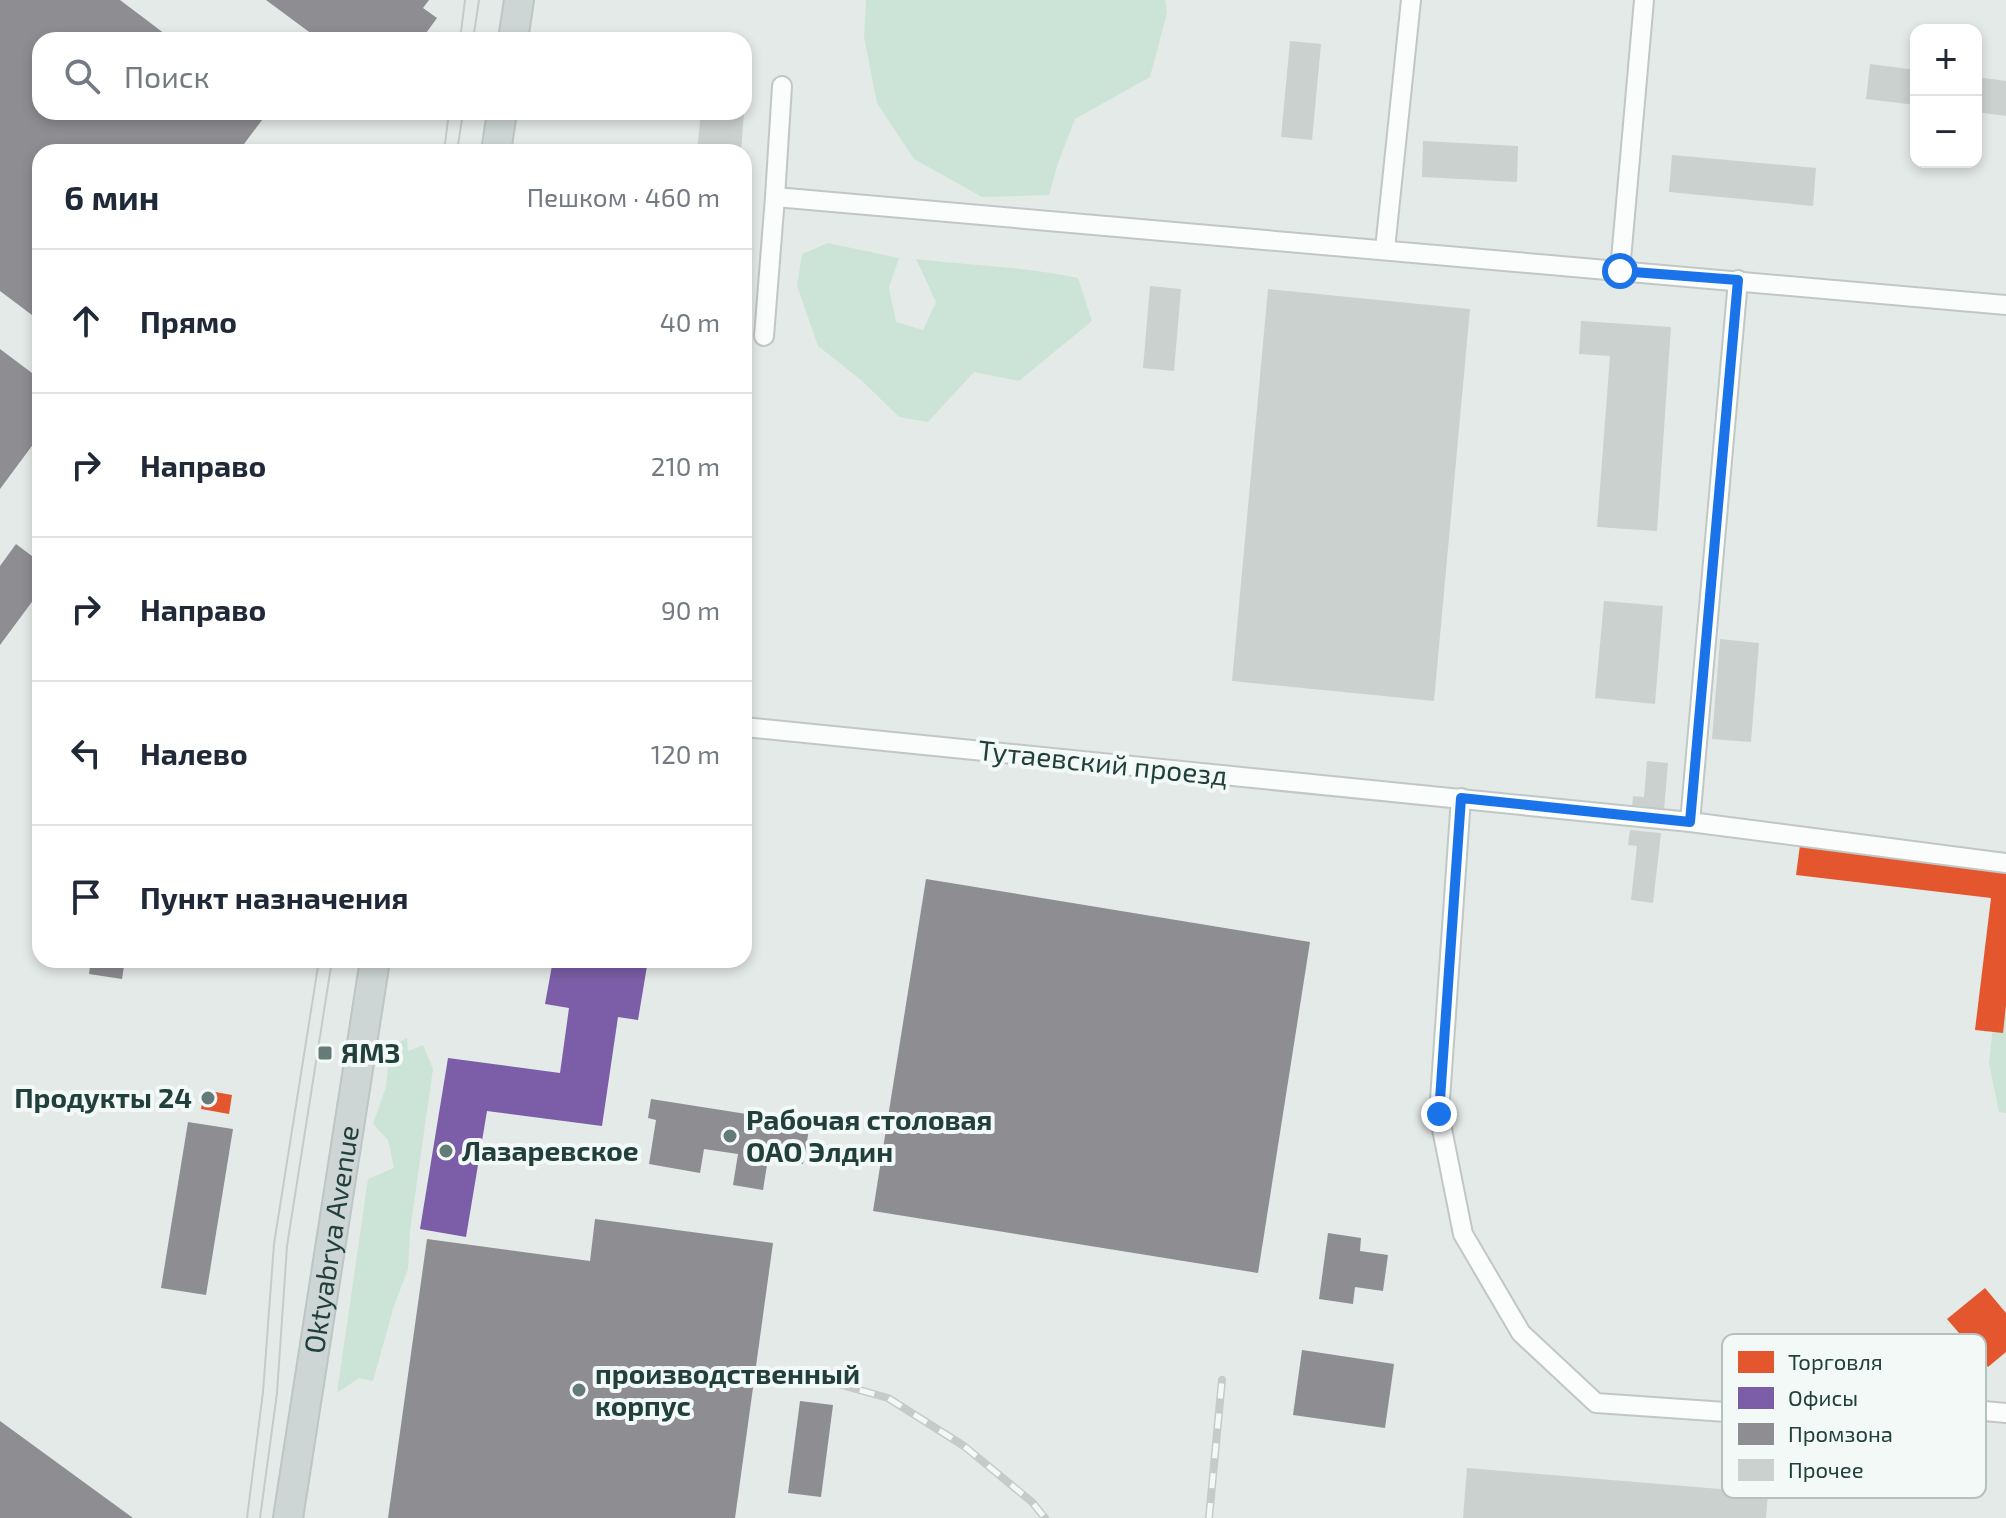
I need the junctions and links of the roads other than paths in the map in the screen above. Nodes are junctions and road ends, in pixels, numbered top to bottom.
1 (519, 0) edge
2 (1411, 0) edge
3 (1644, 0) edge
4 (514, 32) edge
5 (782, 86) dead end
6 (501, 120) edge
7 (497, 144) edge
8 (775, 197) junction
9 (1385, 249) junction
10 (1620, 271) junction
11 (1738, 280) junction
12 (2006, 305) edge
13 (764, 336) dead end
14 (752, 728) edge
15 (1461, 798) junction
16 (1690, 822) junction
17 (2006, 863) edge
18 (374, 968) edge
19 (1986, 1411) edge
20 (1722, 1412) edge
21 (2006, 1413) edge
22 (288, 1518) edge

1 - 4 main road
2 - 9 street
3 - 10 street
5 - 8 street
6 - 7 main road
8 - 9 street
8 - 13 street
9 - 10 street
10 - 11 street
11 - 12 street
11 - 16 street
14 - 15 street, Тутаевский проезд
15 - 16 street, Тутаевский проезд
15 - 20 street
16 - 17 street, Тутаевский проезд
18 - 22 main road, Oktyabrya Avenue
19 - 21 street

